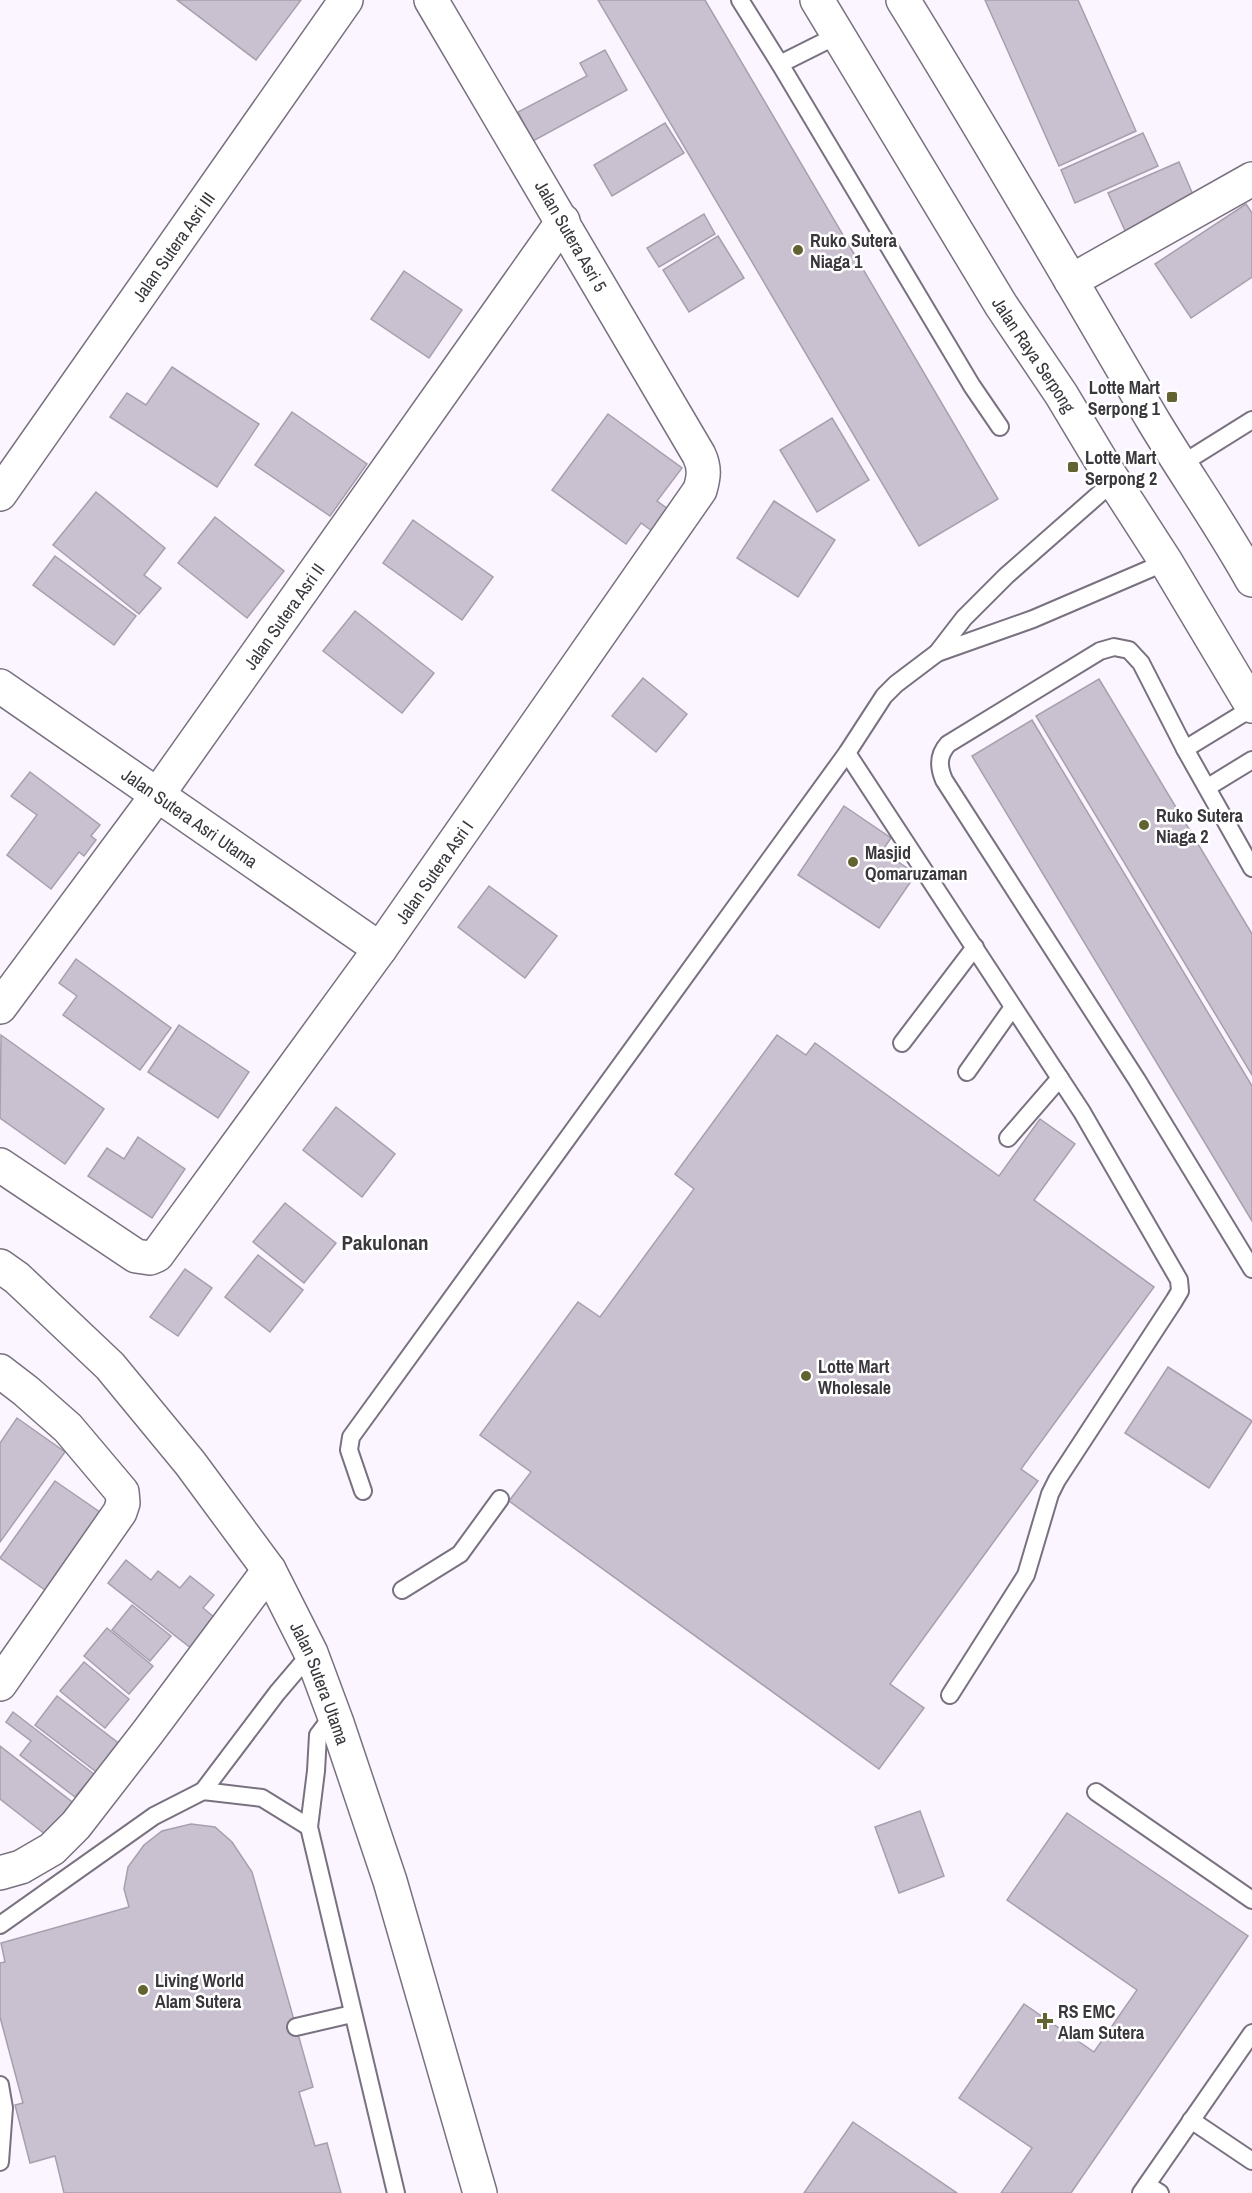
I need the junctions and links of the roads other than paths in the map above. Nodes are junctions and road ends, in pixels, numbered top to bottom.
1 (346, 0) edge
2 (431, 0) edge
3 (740, 0) edge
4 (817, 0) edge
5 (903, 0) edge
6 (838, 35) junction
7 (780, 64) junction
8 (1252, 179) edge
9 (563, 221) junction
10 (1071, 281) junction
11 (1252, 420) edge
12 (1000, 427) dead end
13 (1180, 465) junction
14 (704, 476) joint
15 (1113, 481) junction
16 (0, 494) edge
17 (1244, 547) edge
18 (1166, 562) junction
19 (1252, 580) edge
20 (937, 653) junction
21 (0, 686) edge
22 (1252, 707) edge
23 (1185, 749) junction
24 (848, 753) junction
25 (1252, 760) edge
26 (1208, 787) junction
27 (158, 794) junction
28 (1252, 868) edge
29 (975, 947) junction
30 (380, 949) junction
31 (0, 1007) edge
32 (1014, 1007) junction
33 (902, 1042) dead end
34 (967, 1072) dead end
35 (1060, 1078) junction
36 (1008, 1138) dead end
37 (0, 1165) edge
38 (0, 1266) edge
39 (1252, 1269) edge
40 (0, 1371) edge
41 (363, 1491) dead end
42 (500, 1499) dead end
43 (269, 1570) junction
44 (402, 1590) dead end
45 (311, 1653) junction
46 (0, 1684) edge
47 (950, 1695) dead end
48 (334, 1718) junction
49 (316, 1771) junction
50 (203, 1791) junction
51 (1096, 1792) dead end
52 (309, 1827) junction
53 (0, 1873) edge
54 (1252, 1900) edge
55 (0, 1925) edge
56 (352, 2014) junction
57 (296, 2027) dead end
58 (1252, 2033) edge
59 (0, 2085) edge
60 (1191, 2120) junction
61 (1252, 2160) edge
62 (0, 2162) edge
63 (1149, 2190) edge
64 (396, 2193) edge
65 (480, 2193) edge

1 - 16 street, Jalan Sutera Asri III
2 - 9 street, Jalan Sutera Asri 5
3 - 7 lane
4 - 6 street, Jalan Raya Serpong
5 - 10 street
6 - 7 lane
6 - 15 street, Jalan Raya Serpong
7 - 12 lane
8 - 10 street
9 - 14 street, Jalan Sutera Asri 5
9 - 27 street, Jalan Sutera Asri II
10 - 13 street
11 - 13 lane
13 - 17 street
14 - 30 street, Jalan Sutera Asri I
15 - 18 street, Jalan Raya Serpong
15 - 20 lane
17 - 19 street
18 - 20 lane
18 - 22 street, Jalan Raya Serpong
20 - 24 lane
21 - 27 street, Jalan Sutera Asri Utama
22 - 23 lane
23 - 26 lane
23 - 39 lane
24 - 29 lane
24 - 41 lane
25 - 26 lane
26 - 28 lane
27 - 30 street, Jalan Sutera Asri Utama
27 - 31 street, Jalan Sutera Asri II
29 - 32 lane
29 - 33 lane
30 - 37 street, Jalan Sutera Asri I
32 - 34 lane
32 - 35 lane
35 - 36 lane
35 - 47 lane
38 - 43 street, Jalan Sutera Utama
40 - 46 street
42 - 44 lane
43 - 45 street, Jalan Sutera Utama
43 - 53 street
45 - 48 street, Jalan Sutera Utama
45 - 50 lane
48 - 49 lane
48 - 49 lane
48 - 65 street, Jalan Sutera Utama
49 - 52 lane
50 - 52 lane
50 - 55 lane
51 - 54 lane
52 - 56 lane
56 - 57 lane
56 - 64 lane
58 - 60 lane
59 - 62 lane
60 - 61 lane
60 - 63 lane

